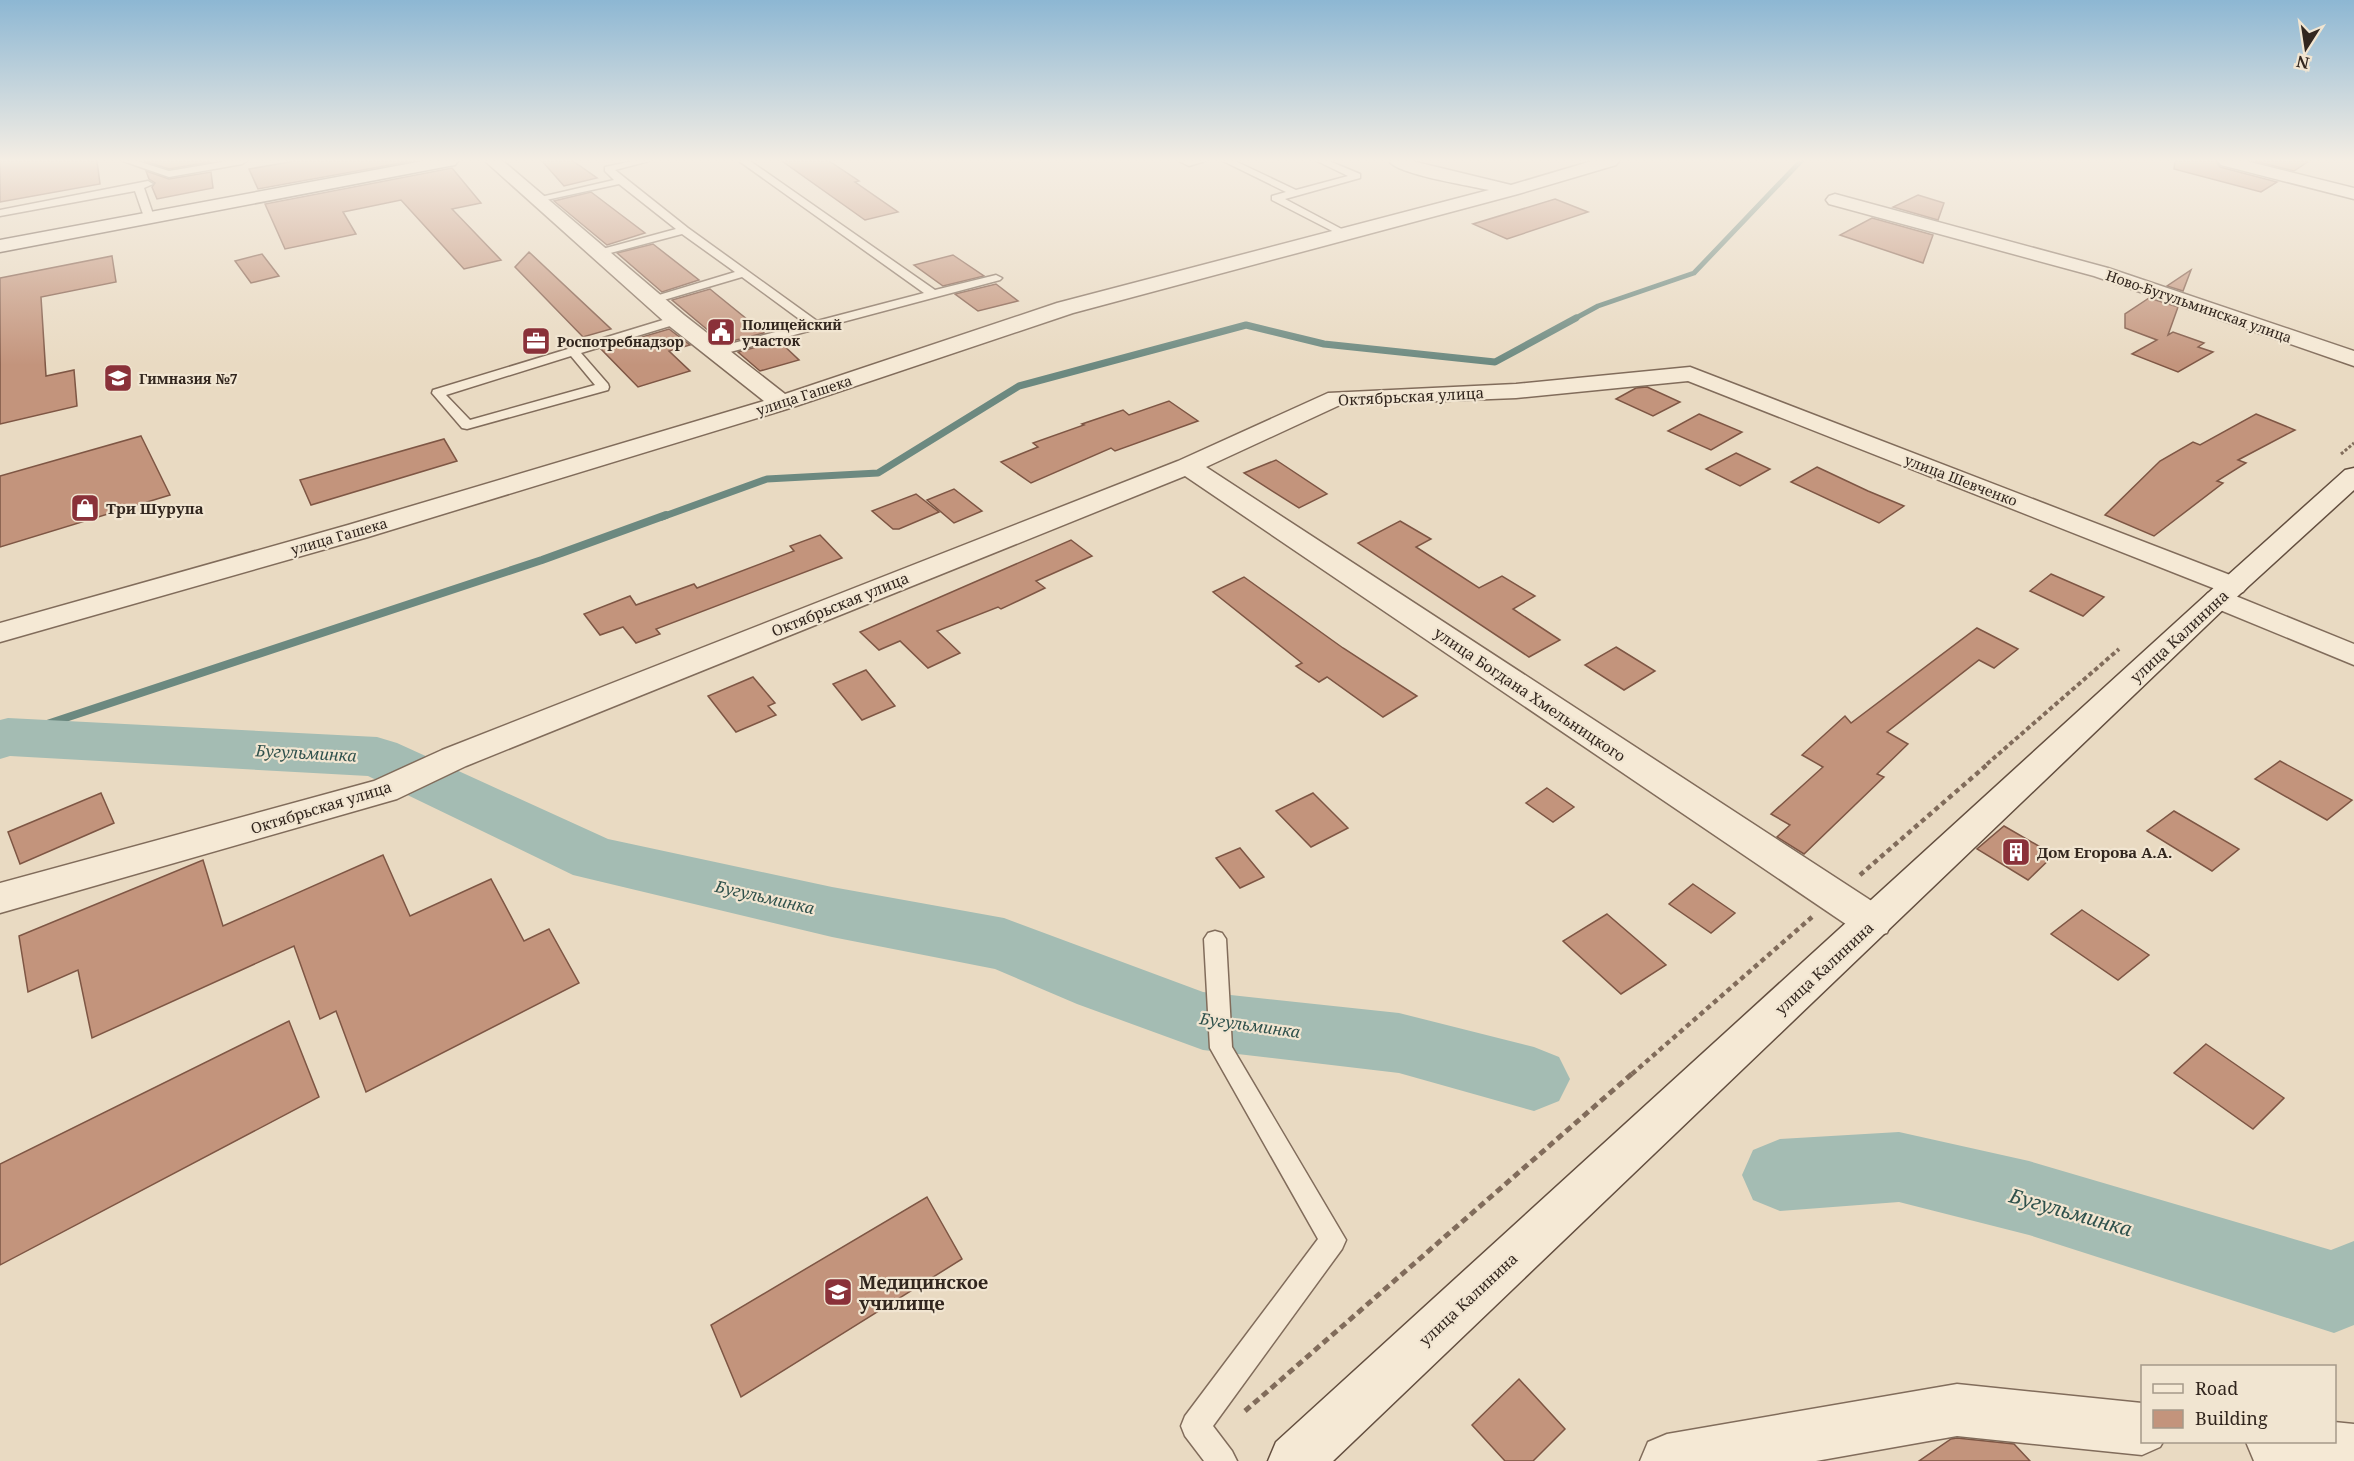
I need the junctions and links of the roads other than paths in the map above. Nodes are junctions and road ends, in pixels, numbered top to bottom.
1 (86, 229) edge
2 (572, 229) edge
3 (841, 229) edge
4 (1337, 229) edge
5 (1365, 229) edge
6 (1943, 229) edge
7 (684, 230) joint
8 (1347, 234) junction
9 (0, 246) edge
10 (599, 253) junction
11 (743, 273) junction
12 (996, 278) dead end
13 (933, 294) junction
14 (653, 300) junction
15 (676, 320) junction
16 (815, 325) junction
17 (574, 352) junction
18 (715, 352) junction
19 (2354, 359) edge
20 (1690, 374) joint
21 (782, 403) junction
22 (1187, 466) junction
23 (2346, 467) edge
24 (2225, 593) junction
25 (0, 633) edge
26 (2354, 655) edge
27 (0, 898) edge
28 (1873, 922) junction
29 (1215, 939) dead end
30 (2141, 1429) edge
31 (2282, 1443) edge
32 (2354, 1450) edge
33 (1215, 1452) edge
34 (1295, 1461) edge
35 (1667, 1461) edge

1 - 9 street
2 - 10 street
3 - 13 lane
4 - 8 lane
5 - 8 street, улица Гашека
6 - 19 street, Ново-Бугульминская улица
7 - 10 lane
7 - 11 lane
8 - 21 street, улица Гашека
10 - 14 street
11 - 14 lane
11 - 16 lane
12 - 13 lane
13 - 16 lane
14 - 15 street
15 - 17 lane
15 - 18 street
16 - 18 lane
17 - 17 lane
18 - 21 street
20 - 22 street, Октябрьская улица
20 - 24 street, улица Шевченко
21 - 25 street, улица Гашека
22 - 27 street, Октябрьская улица
22 - 28 street, улица Богдана Хмельницкого
23 - 24 street, улица Калинина
24 - 26 street, улица Шевченко
24 - 28 street, улица Калинина
28 - 34 street, улица Калинина
29 - 33 lane
30 - 35 street
31 - 32 street

